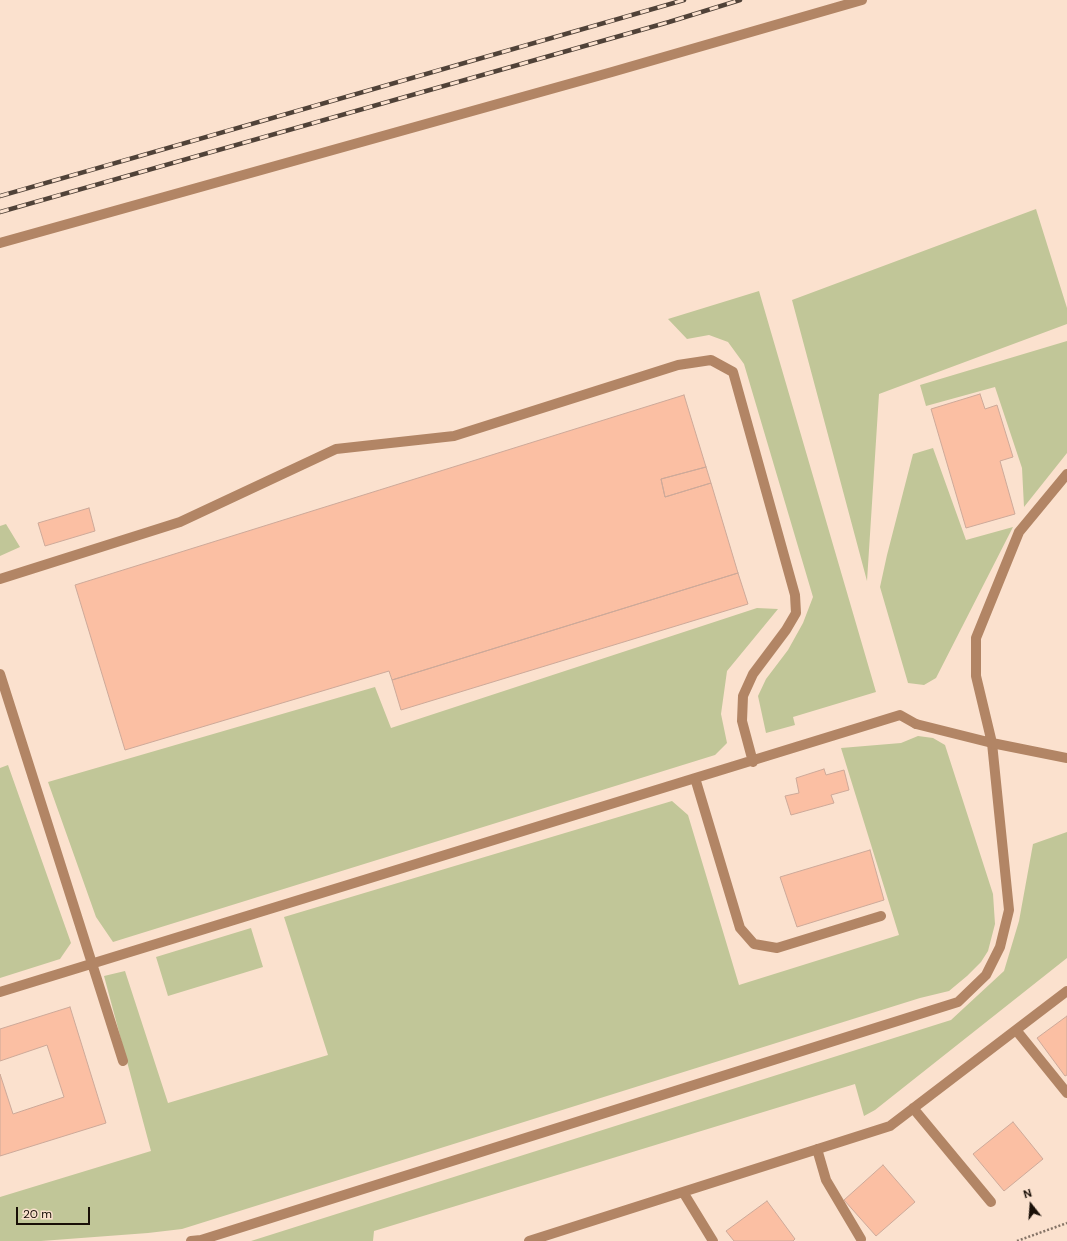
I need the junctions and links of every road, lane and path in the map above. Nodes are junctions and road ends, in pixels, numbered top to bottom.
1 (862, 0) edge
2 (0, 243) edge
3 (1067, 474) edge
4 (0, 580) edge
5 (0, 674) edge
6 (992, 744) junction
7 (1067, 758) edge
8 (753, 762) junction
9 (695, 778) junction
10 (881, 916) dead end
11 (93, 964) junction
12 (1067, 991) edge
13 (0, 992) edge
14 (1016, 1030) junction
15 (123, 1061) dead end
16 (1067, 1093) edge
17 (914, 1108) junction
18 (817, 1149) junction
19 (683, 1192) junction
20 (991, 1202) dead end
21 (1067, 1223) edge
22 (555, 1232) junction
23 (861, 1239) dead end
24 (191, 1241) edge
25 (529, 1241) edge
26 (560, 1241) edge
27 (713, 1241) edge
28 (1017, 1241) edge

1 - 2 street
3 - 6 street
4 - 8 street
5 - 11 street
6 - 7 street
6 - 8 street
6 - 24 street
8 - 9 street
9 - 10 street
9 - 11 street
11 - 13 street
11 - 15 street
12 - 14 street
14 - 16 street
14 - 17 street
17 - 18 street
17 - 20 street
18 - 19 street
18 - 23 street
19 - 22 street
19 - 27 street
21 - 28 path
22 - 25 street
22 - 26 street

